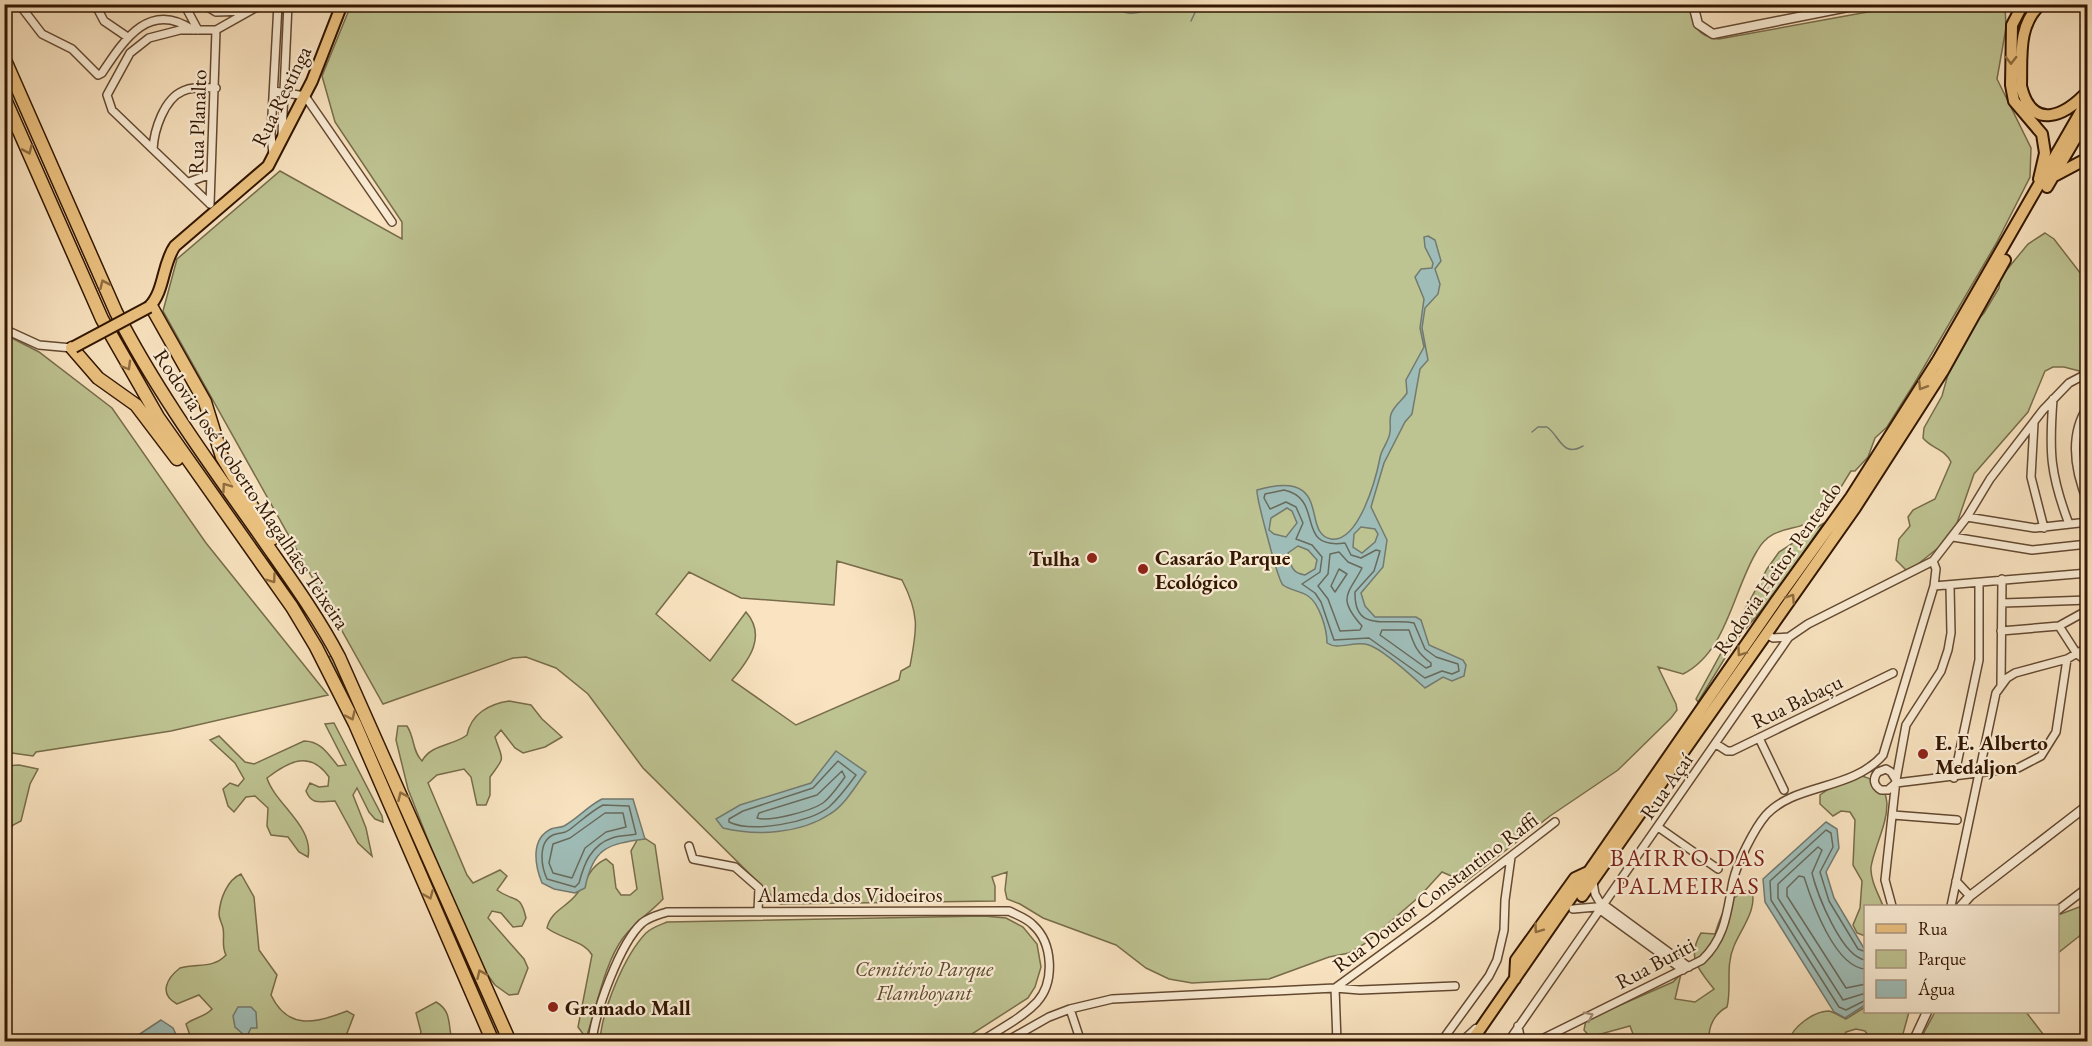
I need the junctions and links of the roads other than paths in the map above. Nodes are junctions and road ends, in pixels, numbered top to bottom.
1 (95, 4) edge
2 (184, 4) edge
3 (203, 4) edge
4 (262, 4) edge
5 (278, 4) edge
6 (288, 4) edge
7 (342, 4) edge
8 (1694, 4) edge
9 (1863, 4) edge
10 (2014, 4) edge
11 (2023, 4) edge
12 (2041, 4) edge
13 (19, 5) edge
14 (248, 11) junction
15 (2012, 25) junction
16 (195, 30) junction
17 (216, 30) junction
18 (126, 36) junction
19 (4, 58) edge
20 (216, 88) junction
21 (274, 91) junction
22 (2088, 91) edge
23 (285, 92) junction
24 (305, 96) junction
25 (4, 97) edge
26 (2088, 99) edge
27 (2088, 117) edge
28 (282, 144) junction
29 (153, 149) junction
30 (274, 156) junction
31 (2088, 158) edge
32 (211, 174) junction
33 (2053, 177) junction
34 (189, 182) junction
35 (2036, 191) junction
36 (210, 210) junction
37 (392, 222) dead end
38 (150, 307) junction
39 (4, 329) edge
40 (73, 347) junction
41 (2088, 373) edge
42 (2053, 399) junction
43 (2088, 406) edge
44 (2035, 421) junction
45 (2088, 503) edge
46 (1967, 517) junction
47 (2088, 522) edge
48 (2069, 524) junction
49 (2044, 528) junction
50 (1953, 537) junction
51 (2088, 544) edge
52 (250, 548) junction
53 (1933, 561) junction
54 (2088, 573) edge
55 (2002, 579) junction
56 (1979, 583) junction
57 (1934, 586) junction
58 (1950, 586) junction
59 (2088, 600) edge
60 (309, 603) junction
61 (2002, 603) junction
62 (2088, 610) edge
63 (2059, 626) junction
64 (2001, 631) junction
65 (1766, 634) junction
66 (1789, 637) junction
67 (2088, 647) edge
68 (2077, 654) junction
69 (2067, 659) junction
70 (2088, 662) edge
71 (1893, 673) dead end
72 (2001, 685) junction
73 (1759, 738) junction
74 (1716, 744) junction
75 (1883, 756) junction
76 (1868, 770) junction
77 (1889, 770) junction
78 (1878, 772) junction
79 (1979, 773) junction
80 (1856, 777) junction
81 (1954, 778) junction
82 (1874, 782) junction
83 (1896, 782) junction
84 (1784, 790) dead end
85 (1885, 790) junction
86 (1894, 800) junction
87 (2088, 805) edge
88 (1893, 815) junction
89 (1957, 820) dead end
90 (1555, 822) dead end
91 (1658, 827) junction
92 (689, 846) dead end
93 (1511, 857) junction
94 (1718, 869) dead end
95 (1592, 876) junction
96 (1956, 881) junction
97 (2088, 886) edge
98 (1970, 896) junction
99 (1892, 905) edge
100 (1951, 905) edge
101 (1962, 905) edge
102 (1602, 907) junction
103 (1573, 909) junction
104 (2059, 909) edge
105 (758, 911) junction
106 (1686, 968) junction
107 (1455, 986) dead end
108 (1335, 988) junction
109 (1070, 1009) junction
110 (1926, 1013) edge
111 (1488, 1019) junction
112 (1518, 1026) junction
113 (493, 1041) edge
114 (510, 1041) edge
115 (592, 1041) edge
116 (980, 1041) edge
117 (1005, 1041) edge
118 (1081, 1041) edge
119 (1337, 1041) edge
120 (1441, 1041) edge
121 (1462, 1041) edge
122 (1471, 1041) edge
123 (1480, 1041) edge
124 (1508, 1041) edge
125 (1521, 1041) edge
126 (1536, 1041) edge
127 (1913, 1041) edge

1 - 18 street
2 - 16 street
3 - 14 street
4 - 14 street
5 - 21 street
6 - 23 street
7 - 24 main road, Rua Restinga
8 - 9 street
10 - 15 main road
11 - 15 main road
12 - 22 main road
13 - 18 street
14 - 17 street
15 -> 35 main road
16 - 17 street
16 - 18 street
16 - 29 street
17 - 20 street, Rua Planalto
60 -> 19 highway, Rodovia José Roberto Magalhães Teixeira
20 - 29 street
20 - 32 street, Rua Planalto
21 - 23 street
21 - 30 street
23 - 24 street
23 - 28 street
24 - 28 main road, Rua Restinga
24 - 37 street
25 -> 52 highway, Rodovia José Roberto Magalhães Teixeira
26 - 35 main road, Rodovia Heitor Penteado
27 - 33 main road, Rodovia Heitor Penteado
28 - 30 main road, Rua Restinga
29 - 34 street
30 - 36 main road, Rua Restinga
31 - 33 main road
32 - 34 street
32 - 36 street, Rua Planalto
65 -> 33 main road, Rodovia Heitor Penteado
34 - 36 street
35 -> 95 main road, Rodovia Heitor Penteado
36 - 38 main road, Rua Restinga
38 - 40 main road, bridge
38 - 60 highway
39 - 40 street
40 - 52 highway
41 - 42 street
42 - 44 street
42 - 48 street
43 - 45 street
44 - 46 street
44 - 49 street
46 - 49 street
46 - 50 street
47 - 48 street
48 - 49 street
50 - 51 street
50 - 53 street
52 -> 113 highway, Rodovia José Roberto Magalhães Teixeira
53 - 57 street
53 - 66 street
54 - 55 street
55 - 56 street
55 - 61 street
56 - 58 street
56 - 81 street
57 - 58 street
57 - 75 street
58 - 83 street
59 - 61 street
114 -> 60 highway, Rodovia José Roberto Magalhães Teixeira
61 - 64 street
62 - 63 street
63 - 64 street
63 - 68 street
64 - 72 street
65 - 66 street
65 - 95 main road, Rodovia Heitor Penteado
66 - 74 street, Rua Açaí
67 - 68 street
68 - 69 street
68 - 70 street
69 - 72 street
69 - 79 street
71 - 73 street, Rua Babaçu
72 - 79 street
73 - 74 street, Rua Babaçu
73 - 84 street
74 - 91 street, Rua Açaí
75 - 76 street, Rua Buriti
75 - 77 street
76 - 78 street
76 - 80 street, Rua Buriti
77 - 78 street
77 - 83 street
78 - 82 street
79 - 81 street
79 - 96 street
80 - 82 street
80 - 106 street, Rua Buriti
81 - 83 street
82 - 85 street
83 - 85 street
83 - 86 street
85 - 86 street
86 - 88 street
87 - 98 street
88 - 89 street
88 - 99 street
90 - 93 street, Rua Doutor Constantino Raffi
91 - 94 street
91 - 102 street, Rua Açaí
92 - 105 street
93 - 108 street, Rua Doutor Constantino Raffi
93 - 120 street
95 - 102 street
95 - 103 main road, Rodovia Heitor Penteado
95 -> 111 main road, Rodovia Heitor Penteado
96 - 98 street
96 - 100 street
97 - 104 street
98 - 101 street
102 - 103 street
102 - 106 street
102 - 112 street, Rua Açaí
103 - 123 main road, Rodovia Heitor Penteado
105 - 115 street, Alameda dos Vidoeiros
105 - 116 street, Alameda dos Vidoeiros
126 -> 106 street, Rua Buriti
107 - 108 street
108 - 109 street
108 - 119 street
109 - 117 street
109 - 118 street
110 - 127 street
111 - 121 street
111 - 122 main road, Rodovia Heitor Penteado
112 - 124 street, Rua Açaí
112 - 125 street

